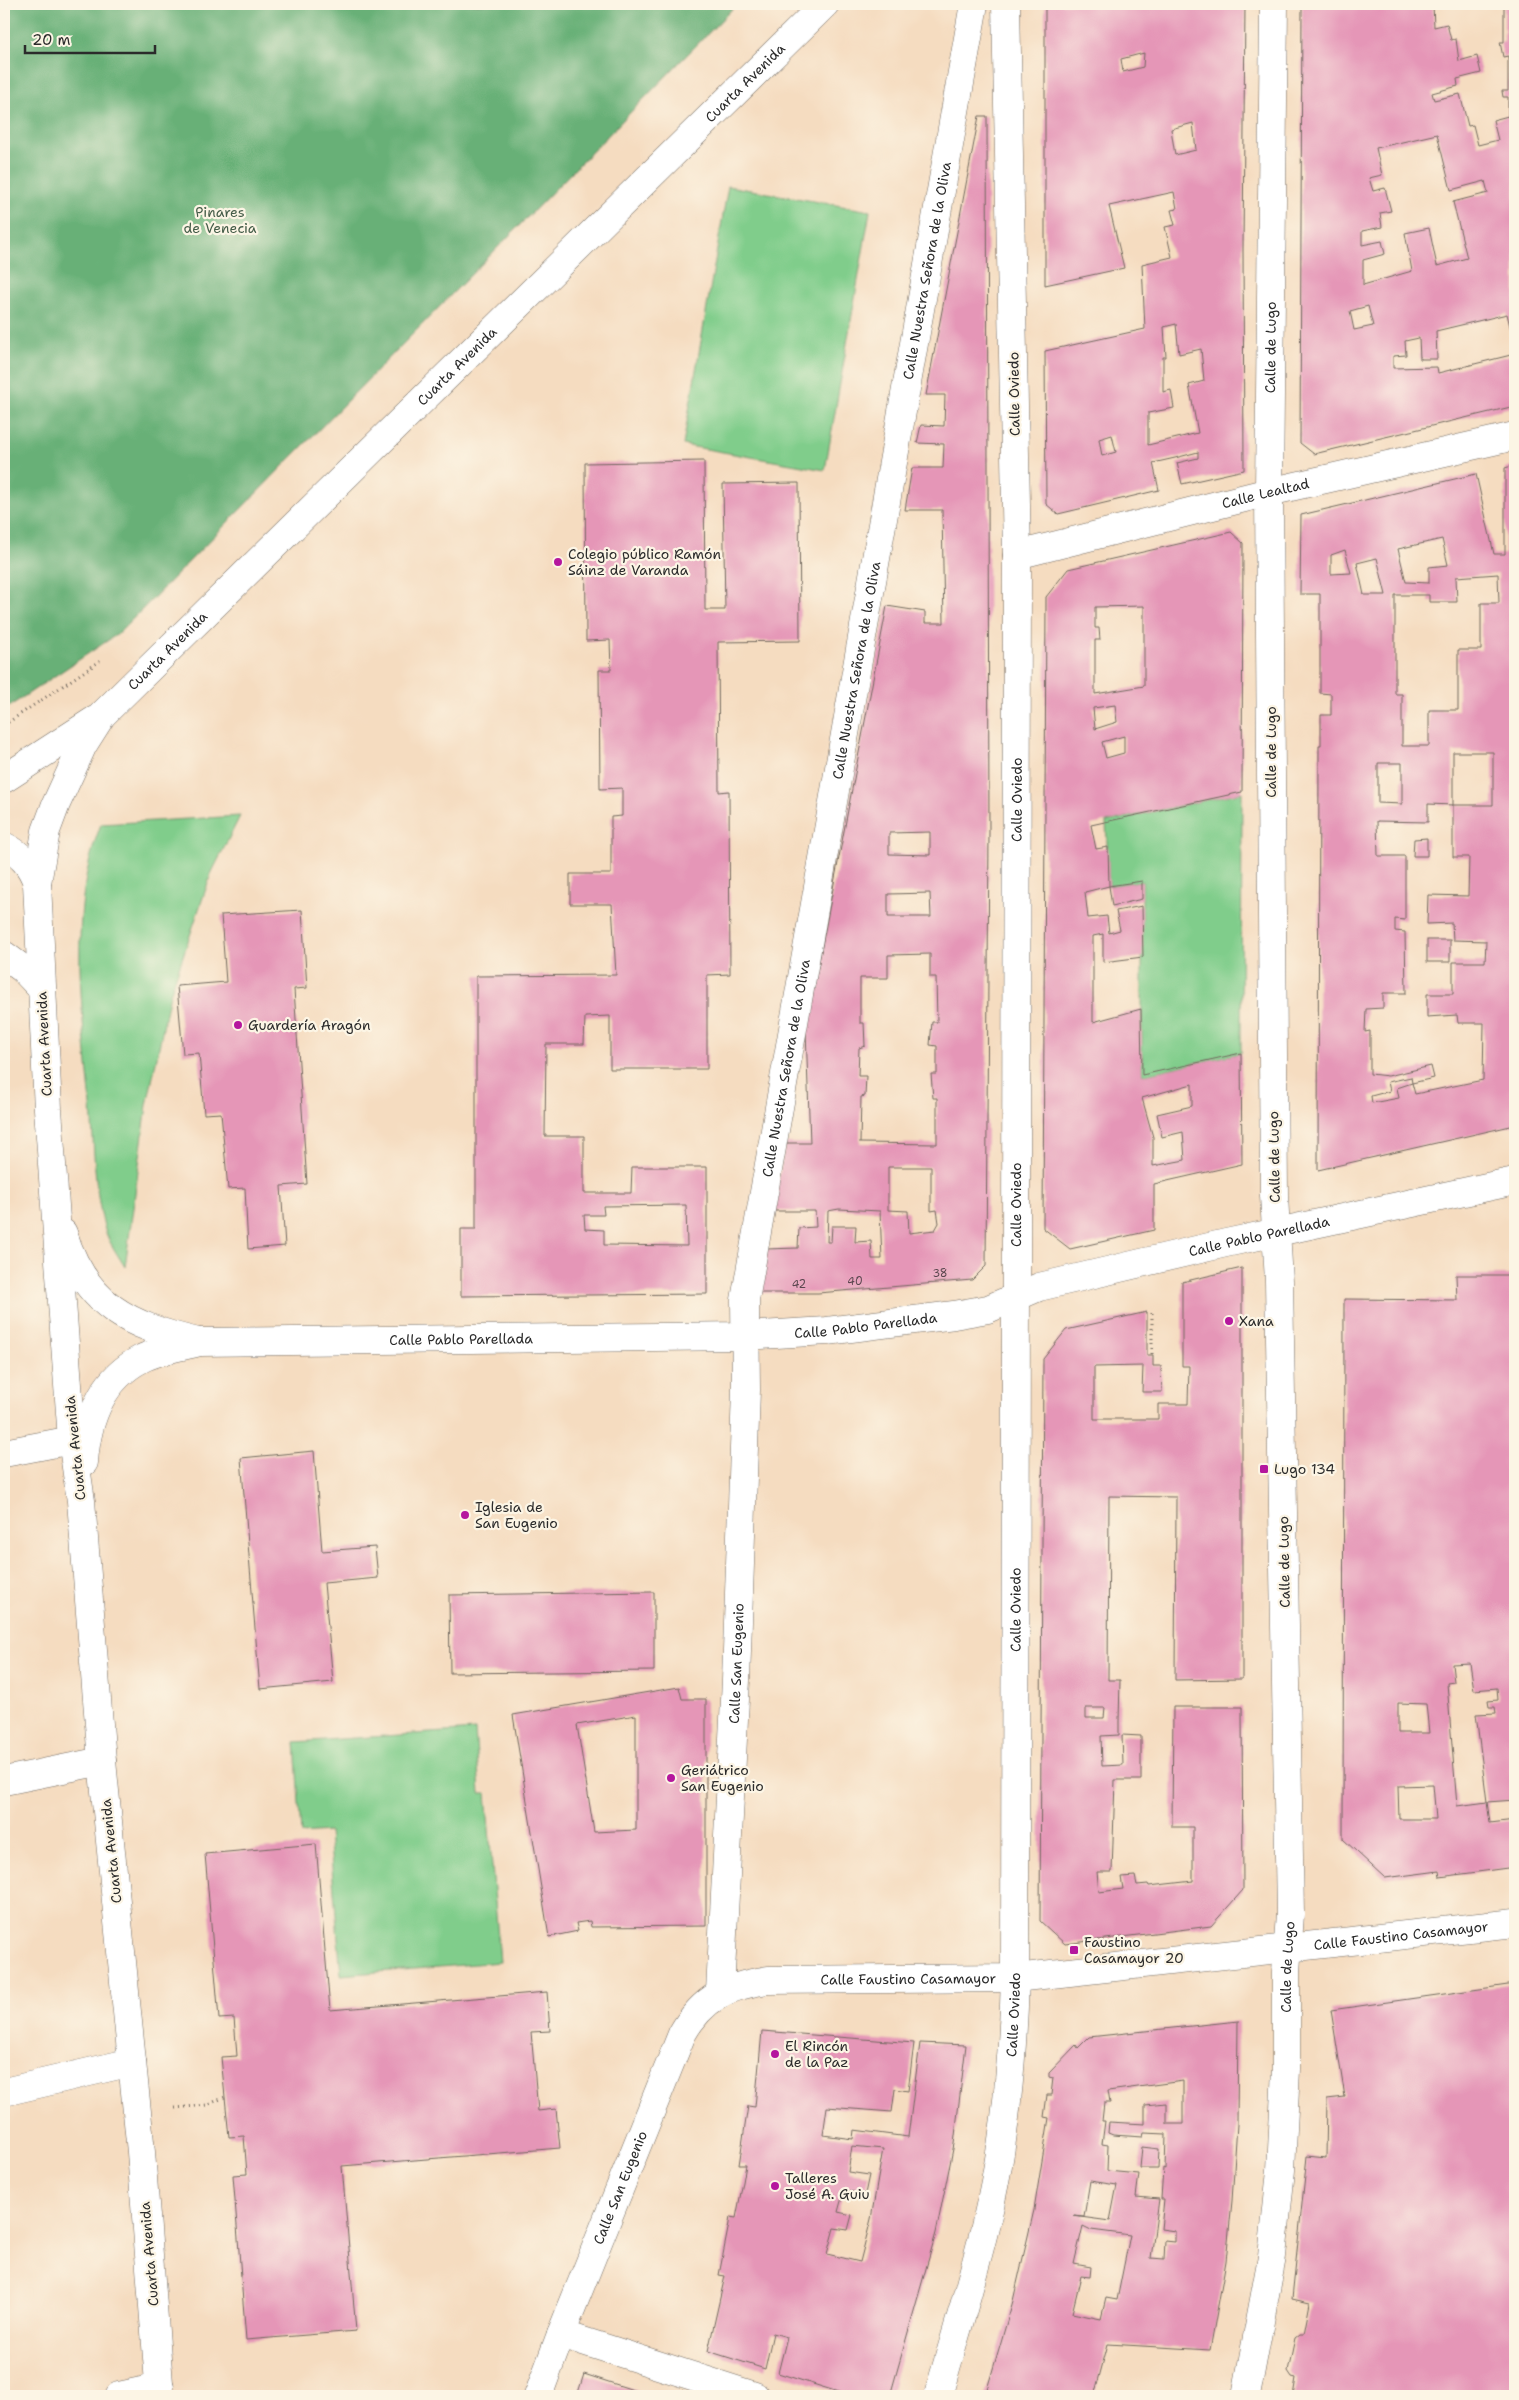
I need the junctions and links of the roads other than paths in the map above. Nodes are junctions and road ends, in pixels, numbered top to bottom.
1 (825, 4) edge
2 (974, 4) edge
3 (1006, 4) edge
4 (1274, 4) edge
5 (1515, 436) edge
6 (1269, 492) junction
7 (1017, 555) junction
8 (102, 715) junction
9 (4, 779) edge
10 (4, 846) edge
11 (37, 883) junction
12 (4, 955) edge
13 (41, 988) junction
14 (1515, 1181) edge
15 (54, 1203) junction
16 (1276, 1232) junction
17 (1015, 1297) junction
18 (744, 1336) junction
19 (200, 1342) junction
20 (72, 1440) junction
21 (4, 1453) edge
22 (81, 1501) junction
23 (102, 1761) junction
24 (4, 1781) edge
25 (1515, 1923) edge
26 (1289, 1946) junction
27 (1015, 1978) junction
28 (749, 1983) joint
29 (720, 1992) junction
30 (132, 2062) junction
31 (4, 2092) edge
32 (560, 2334) junction
33 (160, 2392) edge
34 (118, 2396) edge
35 (538, 2396) edge
36 (755, 2396) edge
37 (938, 2396) edge
38 (1246, 2396) edge

1 - 8 street, Cuarta Avenida
2 - 18 street, Calle Nuestra Señora de la Oliva
3 - 7 street, Calle Oviedo
4 - 6 street, Calle de Lugo
5 - 6 street, Calle Lealtad
6 - 7 street, Calle Lealtad
6 - 16 street, Calle de Lugo
7 - 17 street, Calle Oviedo
8 - 9 street
8 - 11 street, Cuarta Avenida
10 - 11 street
11 - 13 street, Cuarta Avenida
12 - 13 street
13 - 15 street, Cuarta Avenida
14 - 16 street, Calle Pablo Parellada
15 - 19 street, Calle Pablo Parellada
15 - 20 street, Cuarta Avenida
16 - 17 street, Calle Pablo Parellada
16 - 26 street, Calle de Lugo
17 - 18 street, Calle Pablo Parellada
17 - 27 street, Calle Oviedo
18 - 19 street, Calle Pablo Parellada
18 - 29 street, Calle San Eugenio
19 - 22 street, Calle Pablo Parellada
20 - 21 street
20 - 22 street, Cuarta Avenida
22 - 23 street, Cuarta Avenida
23 - 24 street
23 - 30 street, Cuarta Avenida
25 - 26 street, Calle Faustino Casamayor
26 - 27 street, Calle Faustino Casamayor
26 - 38 street, Calle de Lugo
27 - 28 street, Calle Faustino Casamayor
27 - 37 street, Calle Oviedo
28 - 29 street, Calle San Eugenio
29 - 32 street, Calle San Eugenio
30 - 31 street
30 - 33 street, Cuarta Avenida
32 - 35 street, Calle San Eugenio
32 - 36 street
33 - 34 street

